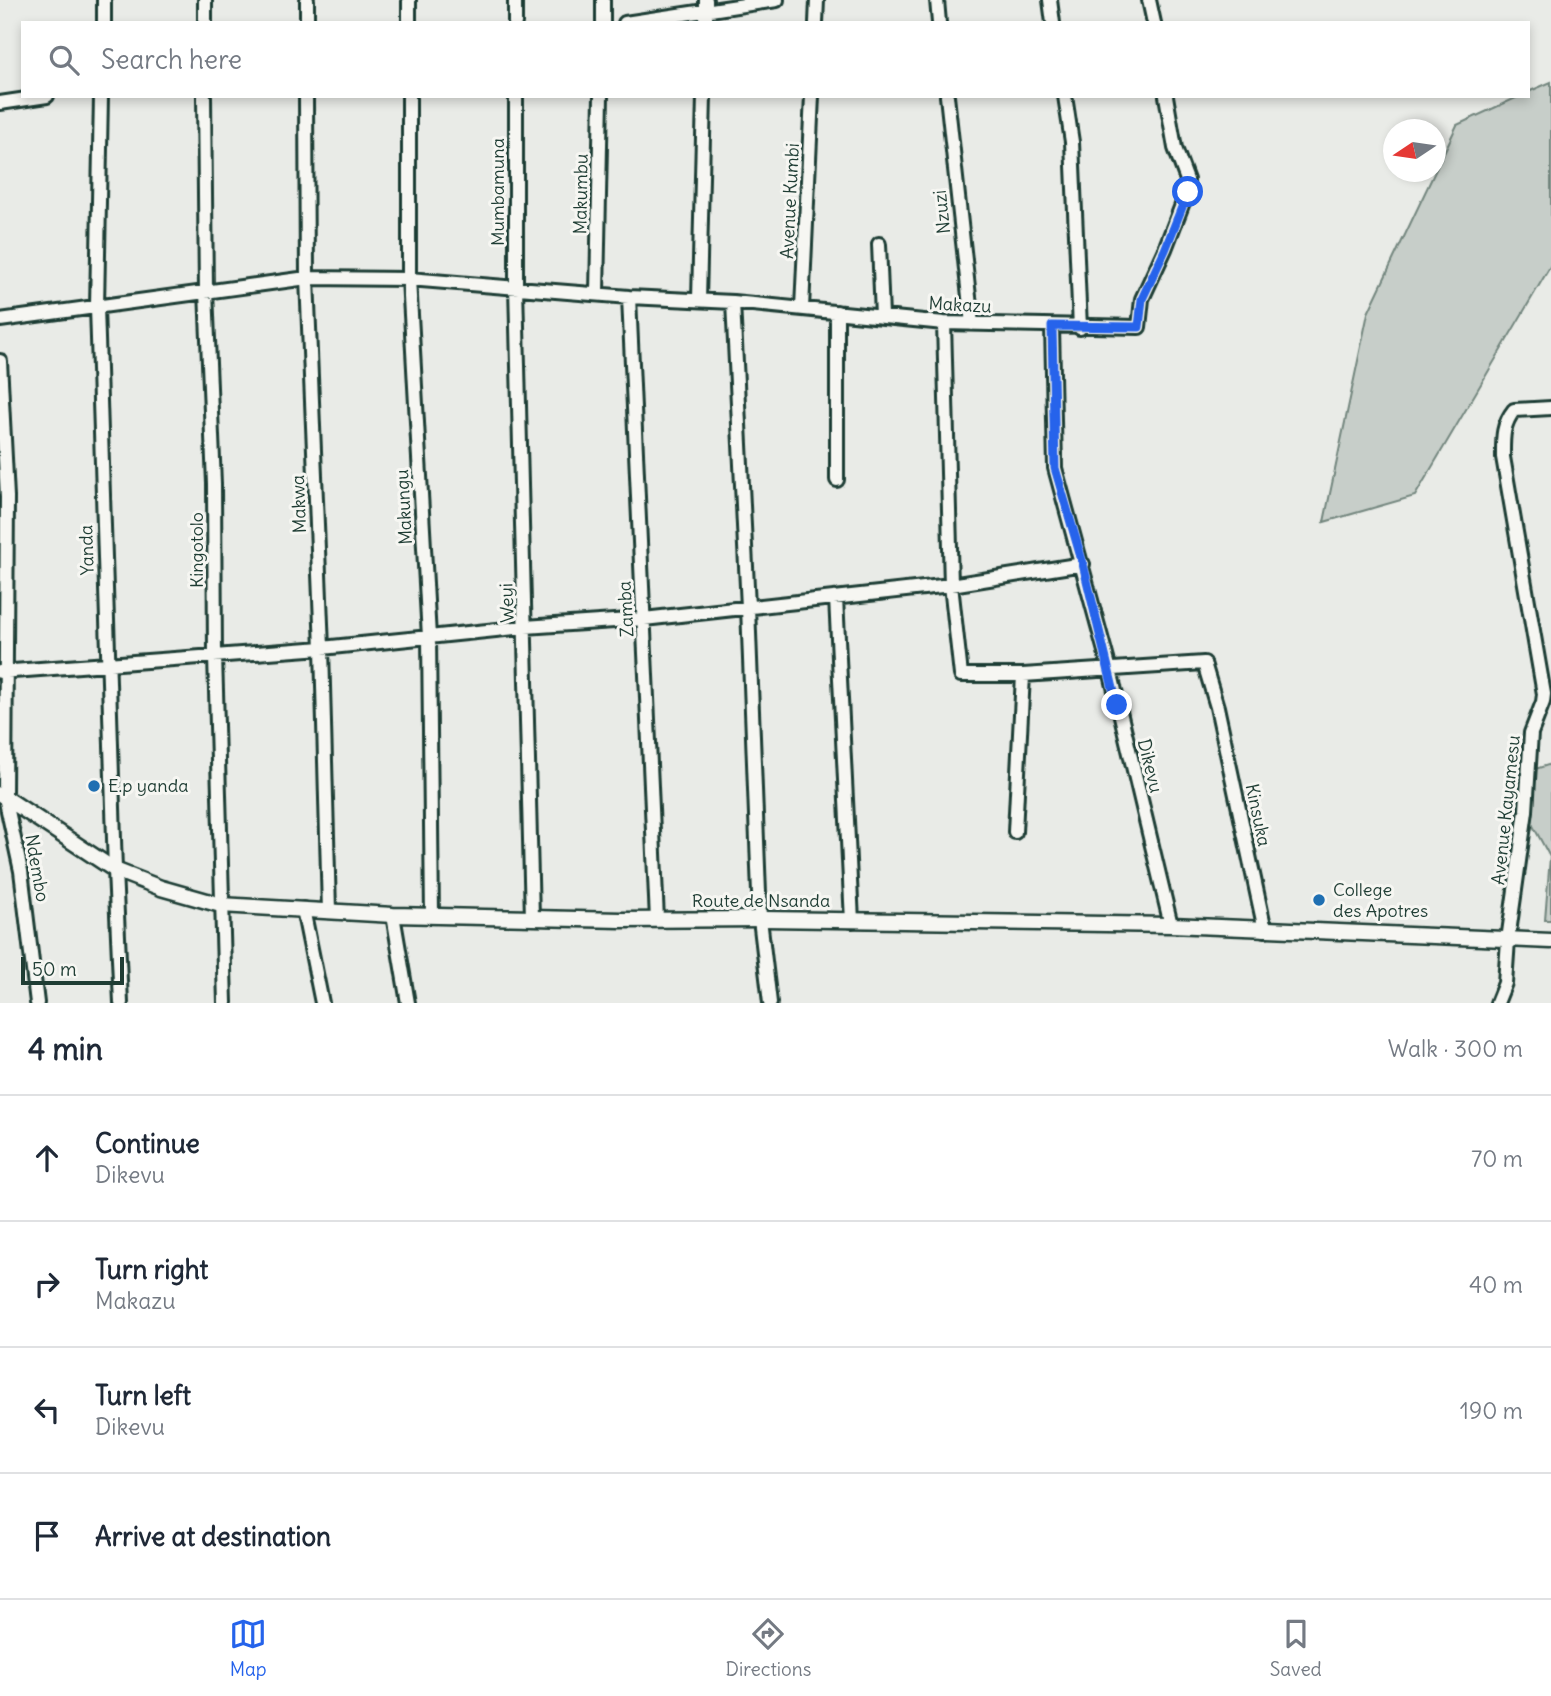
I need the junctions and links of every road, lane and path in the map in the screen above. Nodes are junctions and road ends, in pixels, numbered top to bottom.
1 (104, 0) edge
2 (205, 0) edge
3 (307, 0) edge
4 (409, 0) edge
5 (515, 0) edge
6 (603, 0) edge
7 (777, 0) edge
8 (817, 0) edge
9 (937, 0) edge
10 (1050, 0) edge
11 (1149, 0) edge
12 (706, 11) edge
13 (104, 21) edge
14 (205, 21) edge
15 (307, 21) edge
16 (409, 21) edge
17 (515, 21) edge
18 (603, 21) edge
19 (638, 21) edge
20 (816, 21) edge
21 (939, 21) edge
22 (1054, 21) edge
23 (1154, 21) edge
24 (34, 98) edge
25 (101, 98) edge
26 (204, 98) edge
27 (306, 98) edge
28 (409, 98) edge
29 (516, 98) edge
30 (601, 98) edge
31 (704, 98) edge
32 (812, 98) edge
33 (947, 98) edge
34 (1065, 98) edge
35 (1166, 98) edge
36 (0, 103) edge
37 (879, 244) dead end
38 (307, 278) junction
39 (409, 279) junction
40 (516, 287) junction
41 (206, 291) junction
42 (597, 293) junction
43 (629, 297) junction
44 (699, 300) junction
45 (733, 302) junction
46 (97, 307) junction
47 (802, 307) junction
48 (837, 312) junction
49 (882, 316) junction
50 (0, 320) edge
51 (944, 323) junction
52 (972, 324) junction
53 (1052, 326) junction
54 (1080, 328) junction
55 (0, 361) edge
56 (1551, 408) edge
57 (837, 480) dead end
58 (1083, 564) junction
59 (951, 585) junction
60 (836, 598) junction
61 (748, 607) junction
62 (644, 619) junction
63 (525, 627) junction
64 (429, 637) junction
65 (322, 648) junction
66 (215, 656) junction
67 (108, 664) junction
68 (1110, 670) junction
69 (3, 672) edge
70 (1023, 675) junction
71 (1547, 701) edge
72 (3, 795) edge
73 (1015, 832) dead end
74 (115, 870) junction
75 (221, 905) junction
76 (303, 909) junction
77 (329, 911) junction
78 (393, 915) junction
79 (432, 916) junction
80 (532, 918) junction
81 (760, 919) junction
82 (657, 920) junction
83 (852, 920) junction
84 (1171, 925) junction
85 (1265, 930) junction
86 (1508, 940) junction
87 (1551, 941) edge
88 (37, 1003) edge
89 (121, 1003) edge
90 (225, 1003) edge
91 (322, 1003) edge
92 (408, 1003) edge
93 (770, 1003) edge
94 (1497, 1003) edge

1 - 13 street
2 - 14 street
3 - 15 street
4 - 16 street
5 - 17 street
6 - 18 street
7 - 12 street
8 - 20 street
9 - 21 street
10 - 22 street
11 - 23 street
12 - 19 street
24 - 36 street
25 - 46 street, Yanda
26 - 41 street, Kingotolo
27 - 38 street, Makwa
28 - 39 street, Makungu
29 - 40 street, Mumbamuna
30 - 42 street, Makumbu
31 - 44 street
32 - 47 street, Avenue Kumbi
33 - 52 street, Nzuzi
34 - 54 street
35 - 54 street, Makazu
37 - 49 street
38 - 39 street, Makazu
38 - 41 street, Makazu
38 - 65 street, Makwa
39 - 40 street, Makazu
39 - 64 street, Makungu
40 - 42 street, Makazu
40 - 63 street, Weyi
41 - 46 street, Makazu
41 - 66 street, Kingotolo
42 - 43 street, Makazu
43 - 44 street, Makazu
43 - 62 street, Zamba
44 - 45 street, Makazu
45 - 47 street, Makazu
45 - 61 street
46 - 50 street, Makazu
46 - 67 street, Yanda
47 - 48 street, Makazu
48 - 49 street, Makazu
48 - 57 street
49 - 51 street, Makazu
51 - 52 street, Makazu
51 - 59 street
52 - 53 street, Makazu
53 - 54 street, Makazu
53 - 58 street, Dikevu
55 - 69 street, Ndembo
56 - 71 street, Avenue Kayamesu
58 - 59 street
58 - 68 street, Dikevu
59 - 60 street
59 - 70 street
60 - 61 street
60 - 83 street
61 - 62 street
61 - 81 street
62 - 63 street
62 - 82 street, Zamba
63 - 64 street
63 - 80 street, Weyi
64 - 65 street
64 - 79 street, Makungu
65 - 66 street
65 - 77 street, Makwa
66 - 67 street
66 - 75 street, Kingotolo
67 - 69 street
67 - 74 street, Yanda
68 - 70 street
68 - 84 street, Dikevu
68 - 85 street, Kinsuka
69 - 72 street, Ndembo
70 - 73 street
71 - 86 street, Avenue Kayamesu
72 - 74 street, Route de Nsanda
72 - 88 street, Ndembo
74 - 75 street, Route de Nsanda
74 - 89 street, Yanda
75 - 76 street, Route de Nsanda
75 - 90 street, Kingotolo
76 - 77 street, Route de Nsanda
76 - 91 street
77 - 78 street, Route de Nsanda
78 - 79 street, Route de Nsanda
78 - 92 street
79 - 80 street, Route de Nsanda
80 - 82 street, Route de Nsanda
81 - 82 street, Route de Nsanda
81 - 83 street, Route de Nsanda
81 - 93 street
83 - 84 street, Route de Nsanda
84 - 85 street, Route de Nsanda
85 - 86 street, Route de Nsanda
86 - 87 street, Route de Nsanda
86 - 94 street, Avenue Kayamesu

